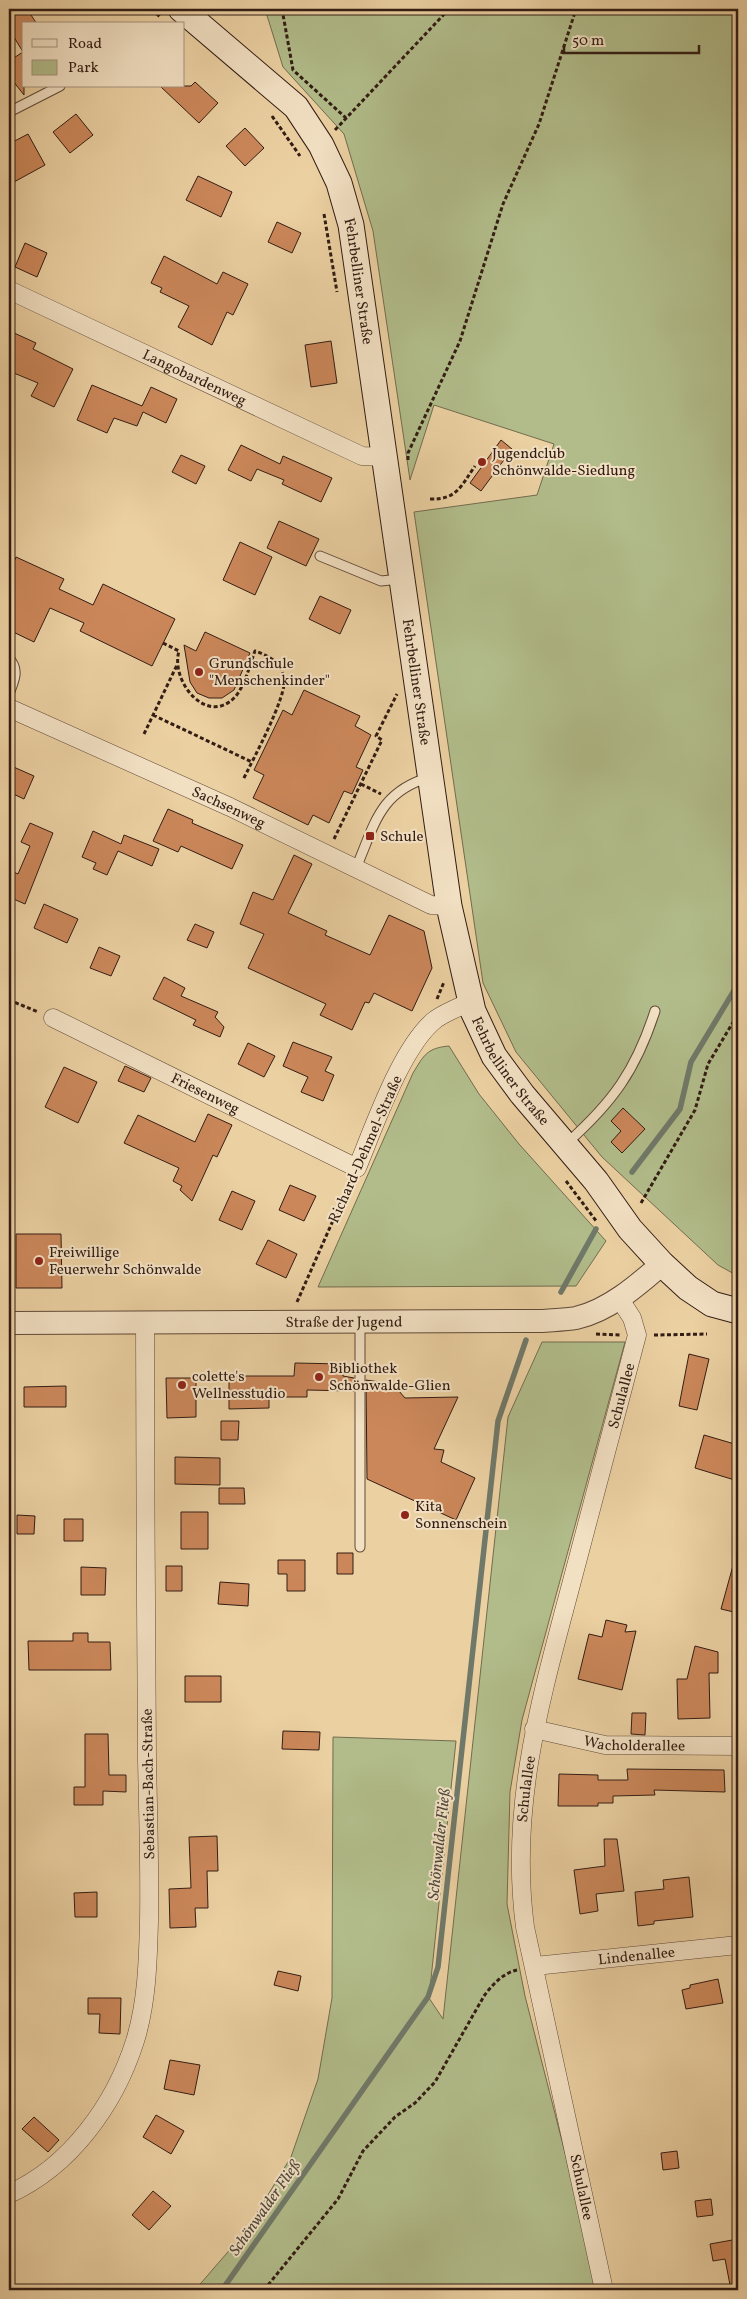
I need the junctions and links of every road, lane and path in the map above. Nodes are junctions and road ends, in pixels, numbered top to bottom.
1 (282, 9) edge
2 (449, 9) edge
3 (576, 9) edge
4 (183, 16) edge
5 (56, 88) edge
6 (9, 112) edge
7 (346, 118) junction
8 (321, 145) junction
9 (9, 290) edge
10 (408, 454) dead end
11 (383, 457) junction
12 (475, 466) dead end
13 (430, 499) dead end
14 (320, 556) dead end
15 (402, 579) junction
16 (163, 644) dead end
17 (9, 658) edge
18 (177, 665) junction
19 (401, 691) dead end
20 (9, 694) edge
21 (9, 708) edge
22 (153, 715) junction
23 (144, 734) dead end
24 (252, 762) junction
25 (430, 777) junction
26 (243, 780) dead end
27 (361, 784) junction
28 (389, 798) junction
29 (327, 854) junction
30 (356, 868) junction
31 (448, 906) junction
32 (9, 1000) edge
33 (470, 1002) junction
34 (655, 1012) dead end
35 (738, 1014) edge
36 (53, 1018) joint
37 (565, 1145) junction
38 (357, 1168) junction
39 (641, 1203) dead end
40 (662, 1264) junction
41 (619, 1298) junction
42 (738, 1311) edge
43 (360, 1321) junction
44 (145, 1322) junction
45 (293, 1322) junction
46 (9, 1323) edge
47 (707, 1334) dead end
48 (637, 1335) junction
49 (360, 1547) dead end
50 (534, 1729) junction
51 (738, 1746) edge
52 (738, 1944) edge
53 (535, 1966) junction
54 (9, 2194) edge
55 (264, 2290) edge
56 (604, 2290) edge

1 - 7 path
2 - 7 path
3 - 10 path
4 - 8 main road, Fehrbelliner Straße
5 - 6 lane
7 - 8 path
8 - 11 main road, Fehrbelliner Straße
9 - 11 street, Langobardenweg
11 - 15 main road, Fehrbelliner Straße
12 - 13 path
14 - 15 lane
15 - 25 main road, Fehrbelliner Straße
16 - 18 path
17 - 20 lane
18 - 22 path
18 - 24 path
19 - 27 path
21 - 29 street, Sachsenweg
22 - 23 path
22 - 24 path
24 - 26 path
25 - 28 lane
25 - 31 main road, Fehrbelliner Straße
27 - 28 path
27 - 29 path
28 - 30 lane
29 - 30 street, Sachsenweg
30 - 31 street, Sachsenweg
31 - 33 main road, Fehrbelliner Straße
32 - 36 path
33 - 37 main road, Fehrbelliner Straße
33 - 38 street, Richard-Dehmel-Straße
34 - 37 lane
35 - 39 path
36 - 38 street, Friesenweg
37 - 40 main road, Fehrbelliner Straße
38 - 45 path, Richard-Dehmel-Straße
40 - 41 street, Straße der Jugend
40 - 42 main road, Fehrbelliner Straße
41 - 43 street, Straße der Jugend
41 - 48 street
43 - 45 street, Straße der Jugend
43 - 49 lane
44 - 45 street, Straße der Jugend
44 - 46 street, Straße der Jugend
44 - 54 street, Sebastian-Bach-Straße
47 - 48 path
48 - 50 street, Schulallee
50 - 51 street, Wacholderallee
50 - 53 street, Schulallee
52 - 53 street, Lindenallee
53 - 55 path
53 - 56 street, Schulallee

